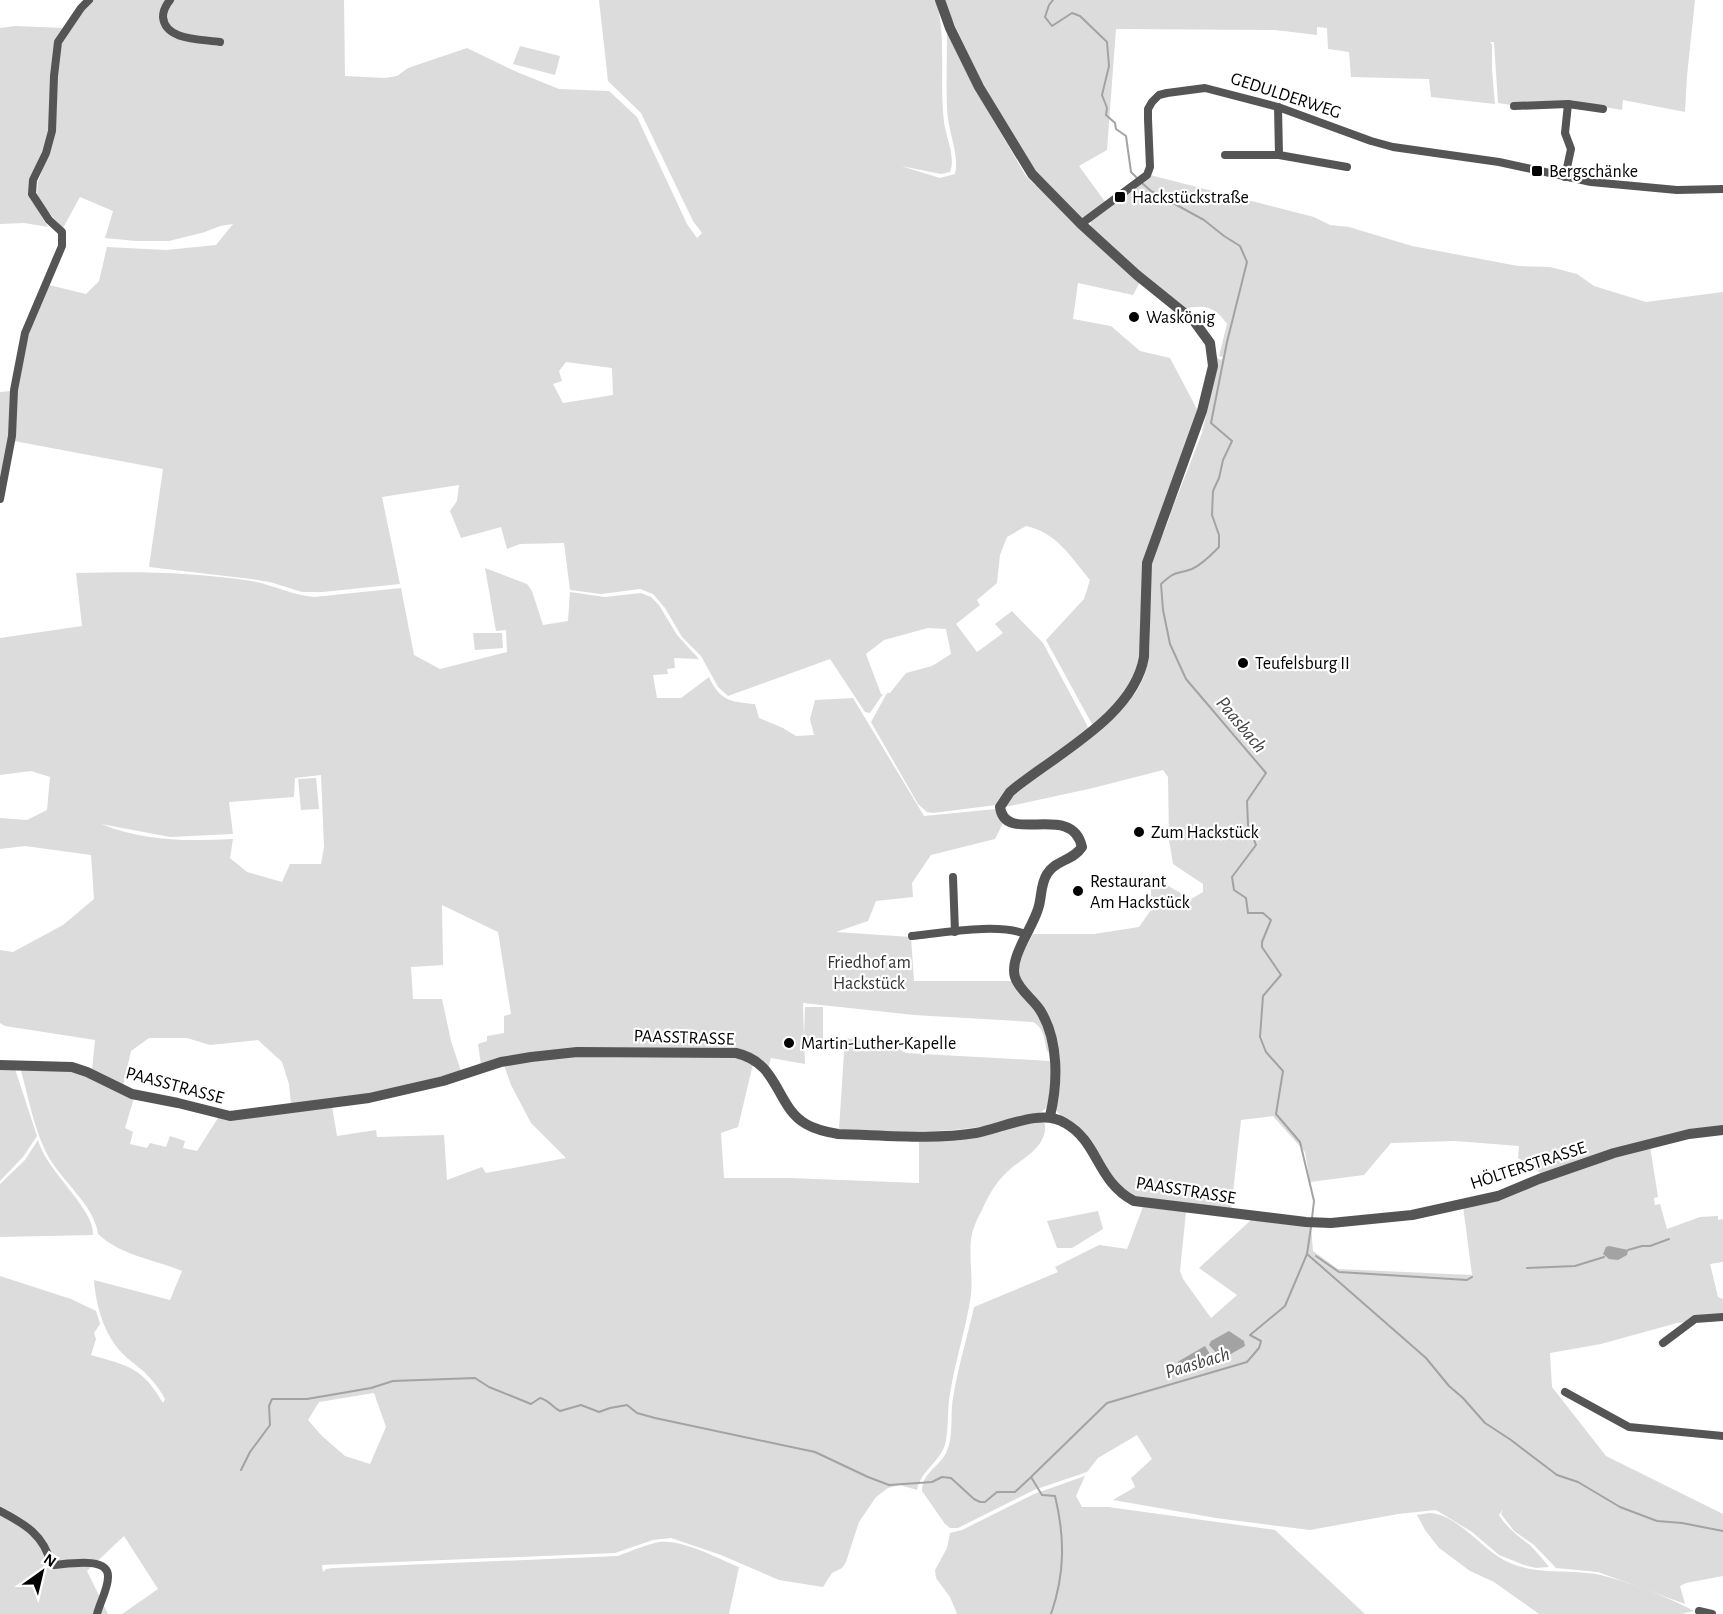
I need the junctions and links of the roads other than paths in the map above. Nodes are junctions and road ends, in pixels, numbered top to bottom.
1 (89, 0) edge
2 (170, 0) edge
3 (940, 0) edge
4 (220, 42) dead end
5 (1568, 104) junction
6 (1514, 106) dead end
7 (1278, 107) junction
8 (1603, 110) dead end
9 (1225, 155) dead end
10 (1279, 155) junction
11 (1347, 167) dead end
12 (1565, 177) junction
13 (1723, 189) edge
14 (1081, 224) junction
15 (0, 499) edge
16 (952, 877) dead end
17 (955, 932) junction
18 (1027, 935) junction
19 (912, 936) dead end
20 (0, 1065) edge
21 (1050, 1116) junction
22 (1723, 1130) edge
23 (1311, 1222) joint
24 (1723, 1317) edge
25 (1663, 1343) dead end
26 (1565, 1392) dead end
27 (1723, 1436) edge
28 (0, 1511) edge
29 (1699, 1611) dead end
30 (97, 1614) edge
31 (1712, 1614) edge

1 - 15 street
2 - 4 street
3 - 14 street
5 - 6 street
5 - 8 street
5 - 12 street
7 - 10 street
7 - 12 street, GEDULDERWEG
7 - 14 street, GEDULDERWEG
9 - 10 street
10 - 11 street
12 - 13 street, GEDULDERWEG
14 - 18 street
16 - 17 street
17 - 18 street
17 - 19 street
18 - 21 street
20 - 21 street, PAASSTRASSE
21 - 23 street, PAASSTRASSE
22 - 23 street, HÖLTERSTRASSE
24 - 25 street
26 - 27 street
28 - 30 street
29 - 31 street

